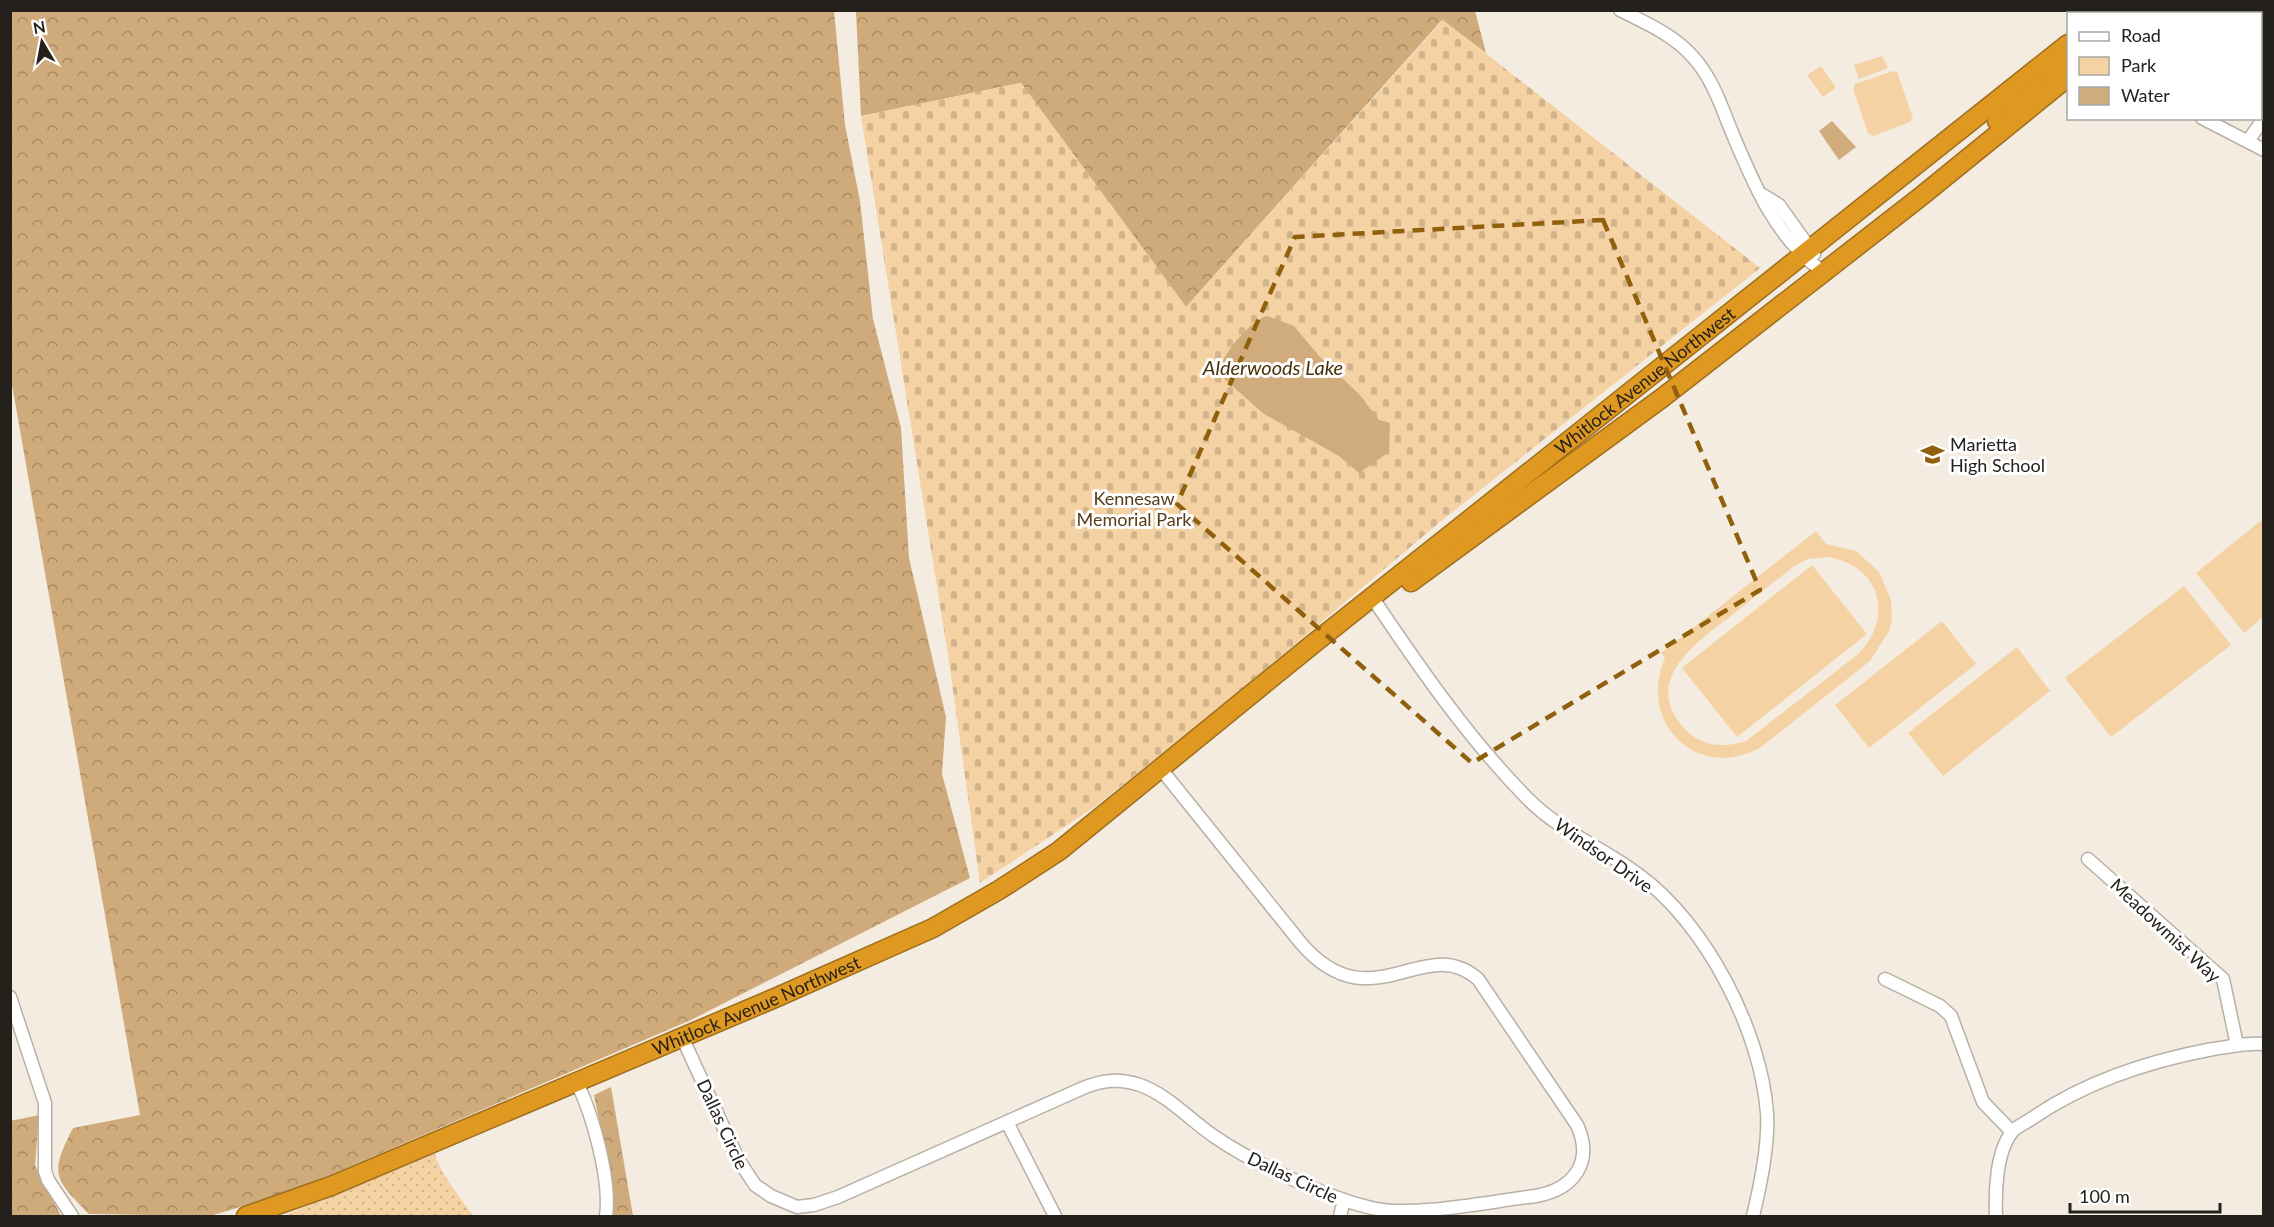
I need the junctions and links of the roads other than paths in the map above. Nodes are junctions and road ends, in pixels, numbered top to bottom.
1 (1620, 10) edge
2 (2067, 45) edge
3 (2067, 61) edge
4 (2067, 77) edge
5 (2067, 85) edge
6 (2050, 92) junction
7 (2264, 118) edge
8 (2206, 120) edge
9 (2248, 141) junction
10 (2264, 150) edge
11 (1968, 158) junction
12 (1807, 253) junction
13 (1822, 271) junction
14 (1376, 602) junction
15 (1161, 769) junction
16 (2088, 859) dead end
17 (1885, 979) dead end
18 (10, 997) edge
19 (682, 1036) junction
20 (2264, 1044) edge
21 (2237, 1045) junction
22 (577, 1083) junction
23 (1007, 1122) junction
24 (2012, 1132) junction
25 (1344, 1200) junction
26 (804, 1212) edge
27 (72, 1216) edge
28 (246, 1216) edge
29 (606, 1216) edge
30 (1054, 1216) edge
31 (1340, 1216) edge
32 (1753, 1216) edge
33 (1996, 1216) edge

1 - 12 street
2 - 12 highway, Whitlock Avenue Northwest
3 - 11 highway
4 - 6 highway, Whitlock Avenue Northwest
5 - 6 highway
6 - 11 highway, Whitlock Avenue Northwest
7 - 9 street
8 - 9 street
9 - 10 street
11 - 13 highway, Whitlock Avenue Northwest
12 - 13 street
12 - 14 highway, Whitlock Avenue Northwest
13 - 14 highway, Whitlock Avenue Northwest
14 - 15 highway, Whitlock Avenue Northwest
14 - 32 street, Windsor Drive
15 - 19 highway, Whitlock Avenue Northwest
15 - 25 street, Dallas Circle
16 - 21 street, Meadowmist Way
17 - 24 street
18 - 27 street
19 - 22 highway, Whitlock Avenue Northwest
19 - 26 street, Dallas Circle
20 - 21 street
21 - 24 street
22 - 28 highway, Whitlock Avenue Northwest
22 - 29 street
23 - 25 street, Dallas Circle
23 - 26 street, Dallas Circle
23 - 30 street
24 - 33 street
25 - 31 street

